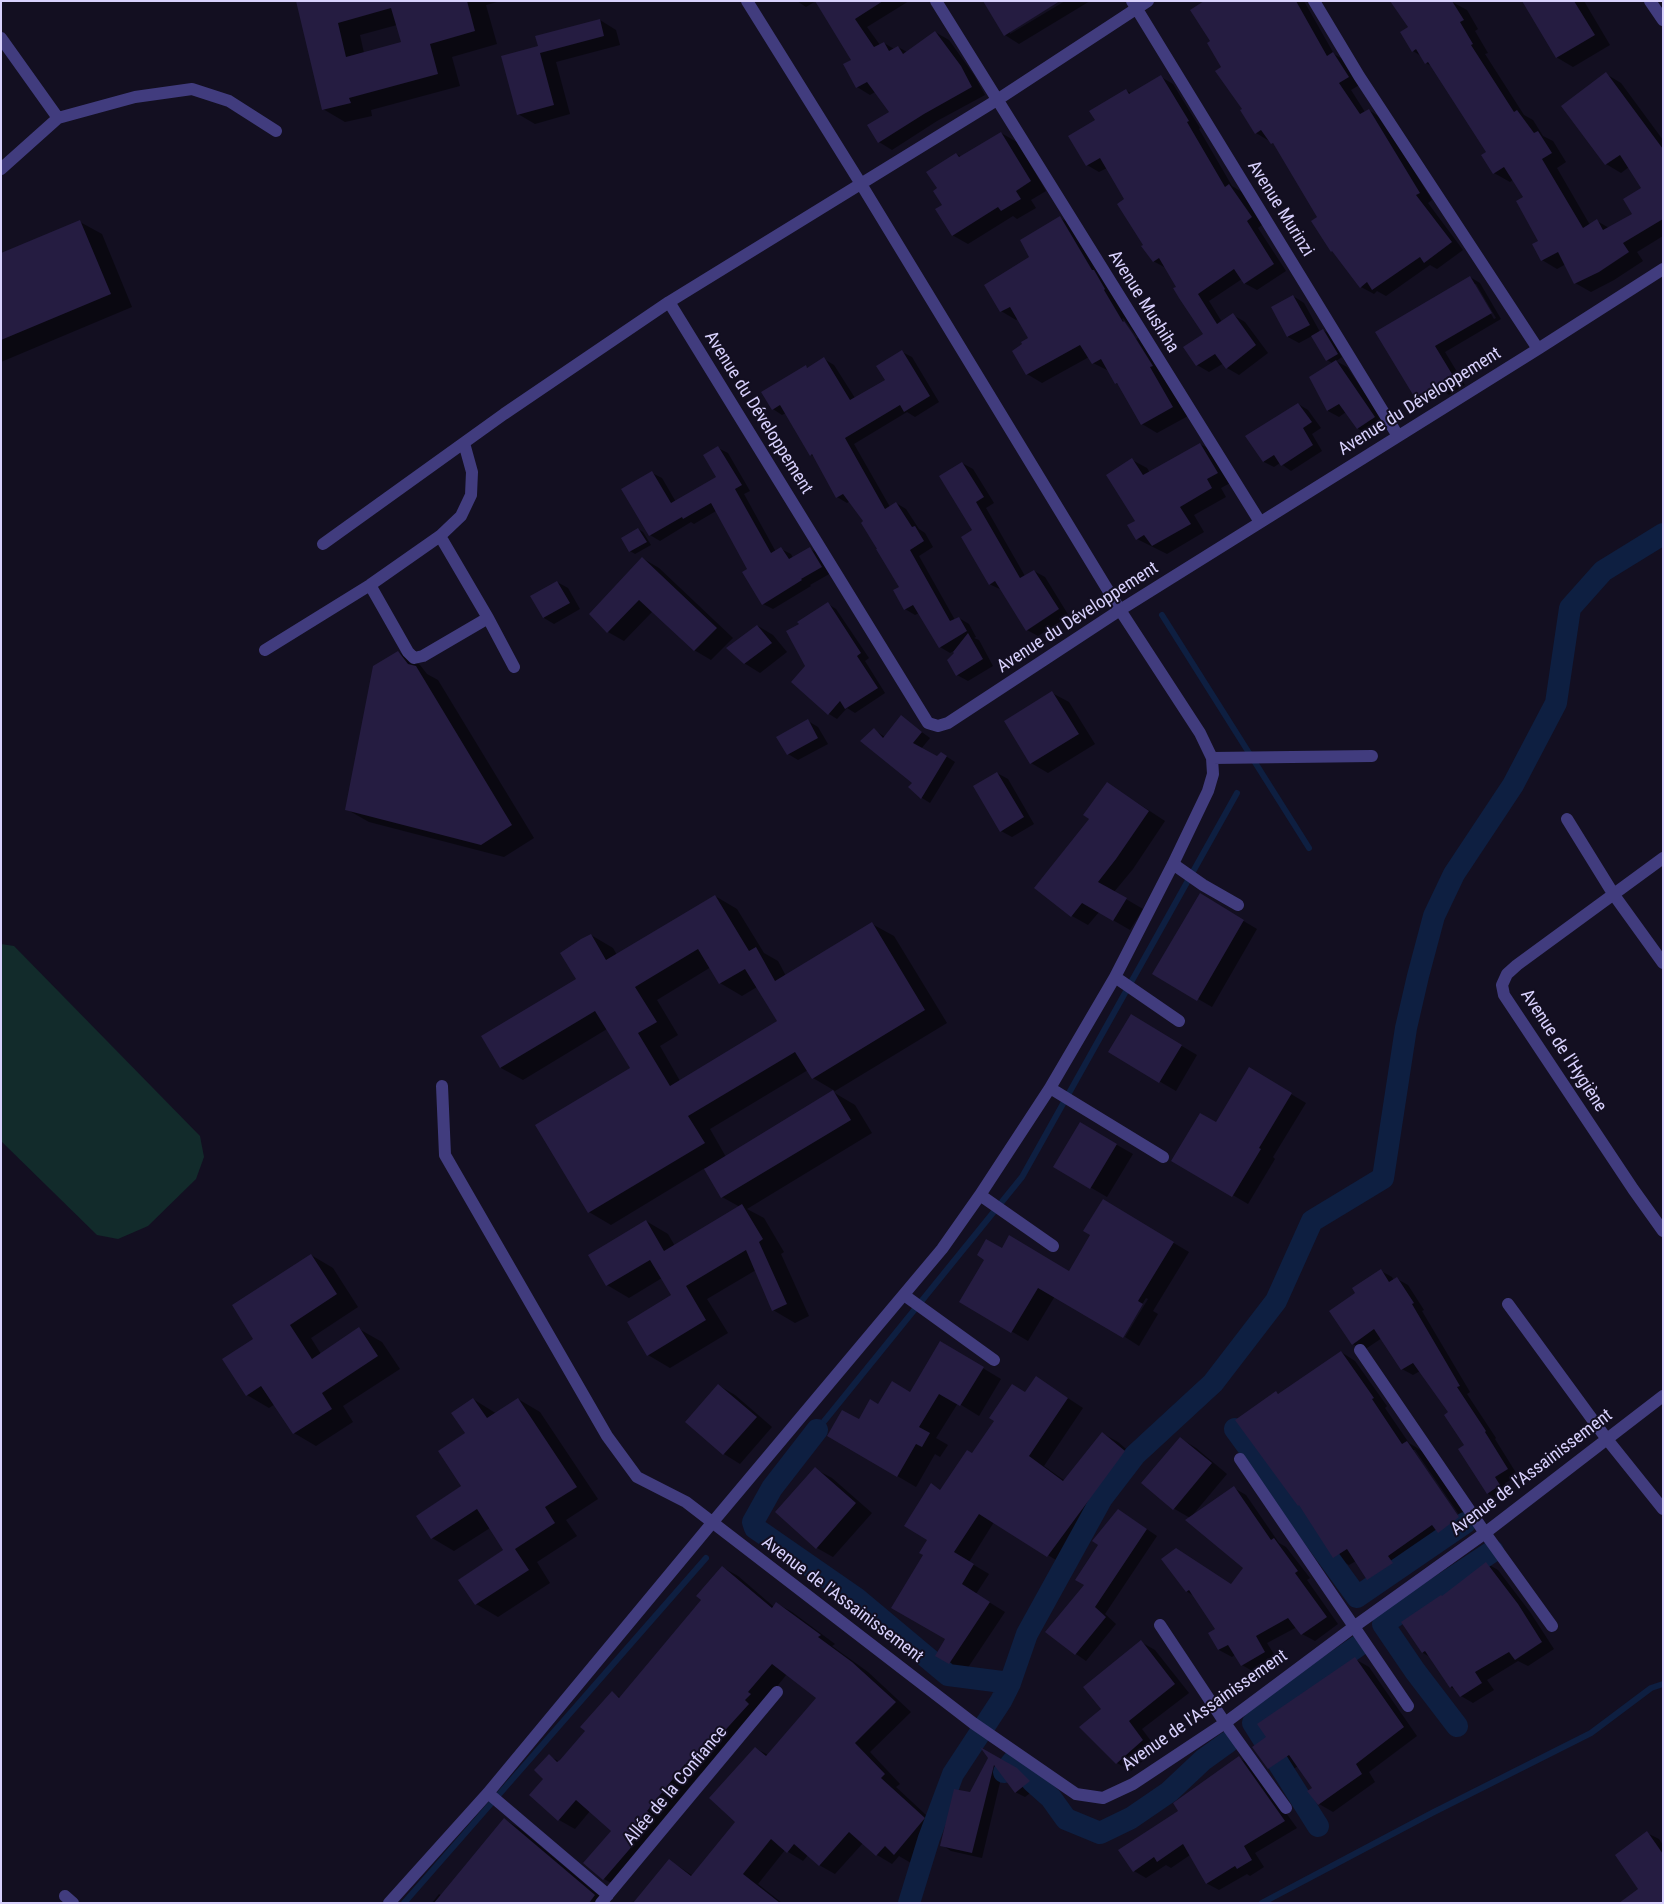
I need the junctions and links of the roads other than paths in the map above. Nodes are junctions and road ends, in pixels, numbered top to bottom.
1 (748, 1) edge
2 (936, 1) edge
3 (1148, 1) edge
4 (1314, 1) edge
5 (1650, 1) edge
6 (1134, 5) edge
7 (1663, 20) edge
8 (1, 38) edge
9 (997, 100) junction
10 (58, 118) junction
11 (276, 131) dead end
12 (1, 168) edge
13 (861, 184) junction
14 (1663, 269) edge
15 (669, 302) junction
16 (1538, 350) junction
17 (1398, 436) junction
18 (464, 443) junction
19 (1260, 522) junction
20 (440, 536) junction
21 (323, 544) dead end
22 (370, 585) junction
23 (1120, 610) junction
24 (488, 618) junction
25 (266, 650) dead end
26 (514, 667) dead end
27 (1372, 756) dead end
28 (1212, 758) junction
29 (1567, 819) dead end
30 (1663, 858) edge
31 (1172, 864) junction
32 (1614, 895) junction
33 (1238, 905) dead end
34 (1663, 963) edge
35 (1114, 977) junction
36 (1179, 1021) dead end
37 (442, 1086) dead end
38 (1050, 1088) junction
39 (1163, 1157) dead end
40 (980, 1196) junction
41 (1663, 1231) edge
42 (1053, 1246) dead end
43 (904, 1295) junction
44 (1508, 1304) dead end
45 (1360, 1350) dead end
46 (994, 1360) dead end
47 (1663, 1396) edge
48 (1606, 1438) junction
49 (1240, 1459) dead end
50 (1663, 1509) edge
51 (712, 1522) junction
52 (1485, 1532) junction
53 (1160, 1625) dead end
54 (1355, 1626) junction
55 (1552, 1626) dead end
56 (777, 1692) dead end
57 (1408, 1706) dead end
58 (1226, 1723) junction
59 (488, 1794) junction
60 (1286, 1808) dead end
61 (605, 1899) edge
62 (389, 1903) edge

1 - 13 street
2 - 9 street, Avenue Mushiha
3 - 6 street
4 - 16 street
5 - 7 street
6 - 9 street
6 - 17 street, Avenue Murinzi
8 - 10 street
9 - 13 street
9 - 19 street, Avenue Mushiha
10 - 11 street
10 - 12 street
13 - 15 street
13 - 23 street
14 - 16 street, Avenue du Développement
15 - 18 street
15 - 23 street, Avenue du Développement
16 - 17 street, Avenue du Développement
17 - 19 street, Avenue du Développement
18 - 20 street
18 - 21 street
19 - 23 street, Avenue du Développement
20 - 22 street
20 - 24 street
22 - 24 street
22 - 25 street
23 - 28 street
24 - 26 street
27 - 28 street
28 - 31 street
29 - 32 street
30 - 32 street, Avenue de l'Hygiène
31 - 33 street
31 - 35 street
32 - 34 street
32 - 41 street, Avenue de l'Hygiène
35 - 36 street
35 - 38 street
37 - 51 street, Avenue de l'Assainissement
38 - 39 street
38 - 40 street
40 - 42 street
40 - 43 street
43 - 46 street
43 - 51 street
44 - 48 street
45 - 52 street
47 - 48 street, Avenue de l'Assainissement
48 - 50 street
48 - 52 street, Avenue de l'Assainissement
49 - 54 street
51 - 58 street, Avenue de l'Assainissement
51 - 59 street
52 - 54 street, Avenue de l'Assainissement
52 - 55 street
53 - 58 street
54 - 57 street
54 - 58 street, Avenue de l'Assainissement
56 - 61 street, Allée de la Confiance
58 - 60 street
59 - 61 street
59 - 62 street

